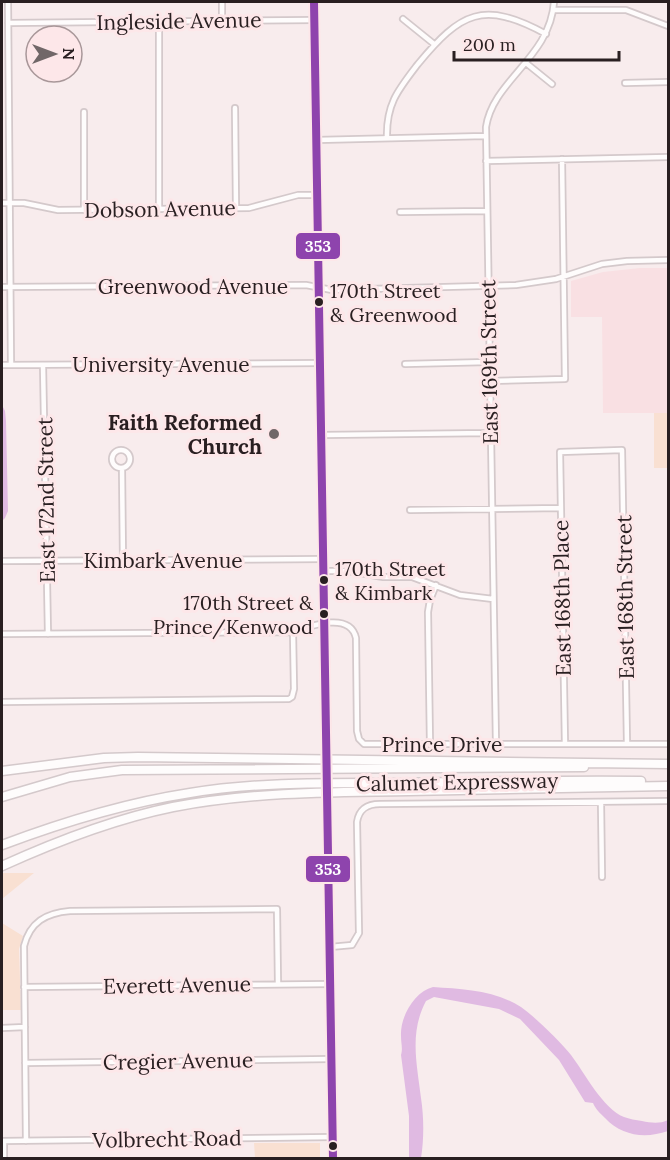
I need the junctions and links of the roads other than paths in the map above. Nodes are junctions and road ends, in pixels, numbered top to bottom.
1 (8, 2) edge
2 (222, 2) edge
3 (314, 2) edge
4 (554, 2) edge
5 (553, 10) junction
6 (403, 19) dead end
7 (222, 20) junction
8 (315, 20) junction
9 (159, 21) junction
10 (8, 23) junction
11 (669, 26) edge
12 (546, 34) junction
13 (434, 44) junction
14 (526, 63) junction
15 (669, 82) edge
16 (625, 83) dead end
17 (552, 84) dead end
18 (235, 108) dead end
19 (84, 112) dead end
20 (2, 113) edge
21 (9, 113) junction
22 (485, 136) junction
23 (387, 138) junction
24 (317, 140) junction
25 (669, 157) edge
26 (562, 159) junction
27 (486, 161) junction
28 (318, 195) junction
29 (2, 203) edge
30 (10, 203) junction
31 (236, 208) junction
32 (159, 209) junction
33 (84, 210) junction
34 (487, 211) junction
35 (400, 212) dead end
36 (669, 261) edge
37 (563, 276) junction
38 (2, 287) edge
39 (10, 287) junction
40 (319, 287) junction
41 (487, 287) junction
42 (488, 362) junction
43 (320, 363) junction
44 (2, 364) edge
45 (11, 364) junction
46 (405, 364) dead end
47 (44, 365) junction
48 (489, 381) junction
49 (490, 433) junction
50 (322, 435) junction
51 (560, 452) joint
52 (122, 468) dead end
53 (561, 508) junction
54 (492, 509) junction
55 (410, 510) dead end
56 (324, 559) junction
57 (2, 561) edge
58 (46, 561) junction
59 (123, 561) junction
60 (324, 571) junction
61 (436, 585) junction
62 (493, 599) junction
63 (325, 623) junction
64 (292, 632) junction
65 (2, 634) edge
66 (48, 634) junction
67 (2, 702) edge
68 (627, 743) junction
69 (430, 744) junction
70 (496, 744) junction
71 (565, 744) junction
72 (669, 744) edge
73 (620, 764) junction
74 (669, 764) edge
75 (2, 771) edge
76 (669, 781) edge
77 (669, 786) edge
78 (2, 797) edge
79 (669, 801) edge
80 (601, 803) junction
81 (53, 826) junction
82 (2, 845) edge
83 (2, 850) edge
84 (2, 866) edge
85 (603, 877) dead end
86 (330, 947) junction
87 (278, 984) junction
88 (331, 984) junction
89 (24, 987) junction
90 (25, 1027) junction
91 (2, 1028) edge
92 (331, 1059) junction
93 (25, 1063) junction
94 (332, 1137) junction
95 (27, 1140) junction
96 (3, 1141) edge
97 (4, 1158) edge
98 (333, 1158) edge

1 - 10 street
2 - 7 street
3 - 8 street
4 - 5 street, East 169th Street
5 - 11 street
5 - 12 street, East 169th Street
6 - 13 street
7 - 8 street, Ingleside Avenue
7 - 9 street, Ingleside Avenue
8 - 24 street
9 - 10 street, Ingleside Avenue
9 - 32 street
10 - 21 street
12 - 13 street
12 - 14 street, East 169th Street
13 - 23 street
14 - 17 street
14 - 22 street, East 169th Street
15 - 16 street
18 - 31 street
19 - 33 street
20 - 21 street
21 - 30 street
22 - 23 street
22 - 27 street, East 169th Street
23 - 24 street
24 - 28 street
25 - 26 street
26 - 27 street
26 - 37 street
27 - 34 street, East 169th Street
28 - 31 street, Dobson Avenue
28 - 40 street
29 - 30 street, Dobson Avenue
30 - 33 street, Dobson Avenue
30 - 39 street
31 - 32 street, Dobson Avenue
32 - 33 street, Dobson Avenue
34 - 35 street
34 - 41 street, East 169th Street
36 - 37 street, Greenwood Avenue
37 - 41 street, Greenwood Avenue
37 - 48 street
38 - 39 street, Greenwood Avenue
39 - 40 street, Greenwood Avenue
39 - 45 street
40 - 41 street, Greenwood Avenue
40 - 43 street
41 - 42 street, East 169th Street
42 - 46 street
42 - 48 street, East 169th Street
43 - 47 street, University Avenue
43 - 50 street
44 - 45 street, University Avenue
45 - 47 street, University Avenue
47 - 58 street, East 172nd Street
48 - 49 street, East 169th Street
49 - 50 street
49 - 54 street, East 169th Street
50 - 56 street
51 - 53 street, East 168th Place
51 - 68 street, East 168th Street
52 - 59 street
53 - 54 street
53 - 71 street, East 168th Place
54 - 55 street
54 - 62 street, East 169th Street
56 - 59 street, Kimbark Avenue
56 - 60 street
57 - 58 street, Kimbark Avenue
58 - 59 street, Kimbark Avenue
58 - 66 street, East 172nd Street
60 - 61 street
60 - 63 street
61 - 62 street
61 - 69 street
62 - 70 street, East 169th Street
63 - 64 street
63 - 69 street, Prince Drive
63 - 86 street, bridge
64 - 66 street
64 - 67 street
65 - 66 street
68 - 71 street, Prince Drive
68 - 72 street, Prince Drive
69 - 70 street, Prince Drive
70 - 71 street, Prince Drive
73 - 74 highway
73 - 75 highway
73 - 78 highway
76 - 81 highway, Calumet Expressway
77 - 84 highway
79 - 80 street
80 - 85 street
80 - 86 street
81 - 82 highway, Calumet Expressway
81 - 83 highway
86 - 88 street
87 - 88 street, Everett Avenue
87 - 89 street, Everett Avenue
87 - 89 street
88 - 92 street
89 - 90 street
90 - 91 street
90 - 93 street
92 - 93 street, Cregier Avenue
92 - 94 street
93 - 95 street
94 - 95 street, Volbrecht Road
94 - 98 street
95 - 96 street, Volbrecht Road
96 - 97 street

